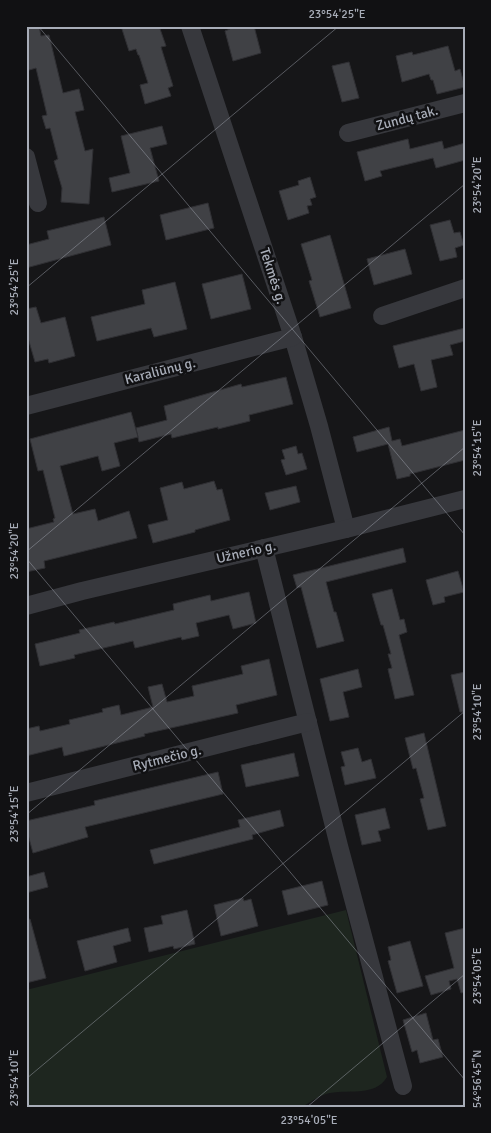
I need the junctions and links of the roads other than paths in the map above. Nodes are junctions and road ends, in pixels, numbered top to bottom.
1 (190, 26) edge
2 (465, 103) edge
3 (348, 134) dead end
4 (26, 157) edge
5 (38, 203) dead end
6 (465, 288) edge
7 (382, 316) dead end
8 (293, 337) junction
9 (26, 406) edge
10 (465, 498) edge
11 (346, 529) junction
12 (264, 548) junction
13 (26, 606) edge
14 (308, 722) junction
15 (26, 793) edge
16 (403, 1086) dead end

1 - 8 street, Tekmės g.
2 - 3 street, Zundų tak.
4 - 5 street
6 - 7 street
8 - 9 street, Karaliūnų g.
8 - 11 street, Tekmės g.
10 - 11 street, Užnerio g.
11 - 12 street, Užnerio g.
12 - 13 street, Užnerio g.
12 - 14 street
14 - 15 street, Rytmečio g.
14 - 16 street

